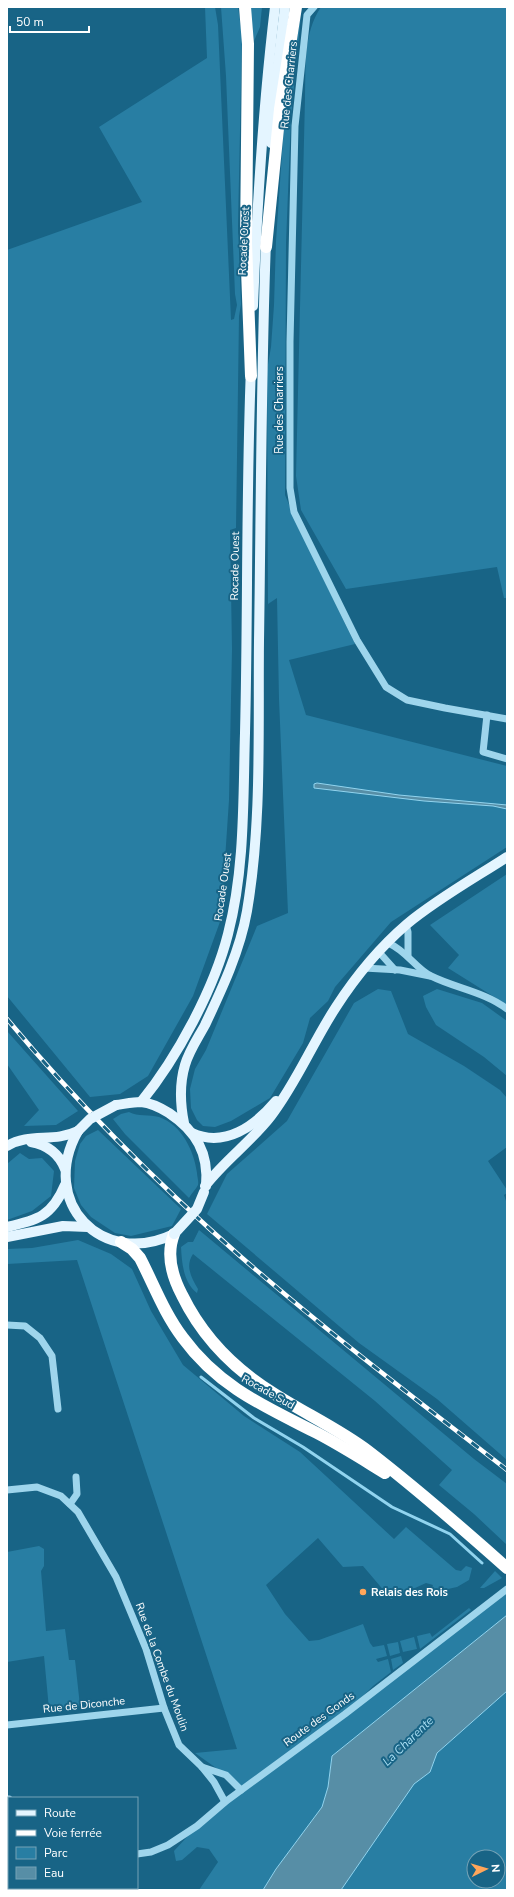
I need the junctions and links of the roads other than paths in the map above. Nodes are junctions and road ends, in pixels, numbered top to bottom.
1 (245, 7) edge
2 (275, 7) edge
3 (285, 7) edge
4 (296, 7) edge
5 (314, 7) edge
6 (266, 247) junction
7 (250, 376) junction
8 (487, 715) junction
9 (507, 719) edge
10 (507, 760) edge
11 (507, 857) edge
12 (406, 925) junction
13 (388, 943) junction
14 (378, 951) junction
15 (408, 955) junction
16 (364, 968) junction
17 (395, 970) junction
18 (430, 976) junction
19 (507, 1009) edge
20 (294, 1079) junction
21 (141, 1102) junction
22 (184, 1123) junction
23 (78, 1131) junction
24 (192, 1132) junction
25 (19, 1141) junction
26 (7, 1146) edge
27 (65, 1169) junction
28 (65, 1185) junction
29 (205, 1189) junction
30 (7, 1227) edge
31 (88, 1227) junction
32 (174, 1234) junction
33 (7, 1236) edge
34 (121, 1242) junction
35 (7, 1325) edge
36 (58, 1409) dead end
37 (76, 1477) dead end
38 (7, 1490) edge
39 (70, 1504) junction
40 (450, 1517) junction
41 (507, 1568) edge
42 (507, 1589) edge
43 (164, 1708) junction
44 (7, 1725) edge
45 (202, 1767) junction
46 (241, 1790) junction
47 (225, 1802) junction
48 (138, 1854) edge

1 - 7 highway
2 - 7 main road, Rocade Ouest
3 - 6 main road, Rocade Ouest
4 - 6 highway
5 - 8 street, Rue des Charriers
6 - 22 main road, Rocade Ouest
7 - 21 main road, Rocade Ouest
8 - 9 street, Rue des Charriers
8 - 10 street
11 - 12 main road
12 - 13 main road
12 - 15 street
13 - 14 main road
13 - 15 street
14 - 16 main road
14 - 17 street
15 - 18 street
16 - 17 street
16 - 20 main road
17 - 18 street
18 - 19 street
20 - 24 main road
20 - 29 main road
21 - 22 main road
21 - 23 main road, bridge
22 - 24 main road
23 - 25 main road
23 - 27 main road
24 - 29 main road
25 - 26 main road
25 - 27 main road
27 - 28 main road
28 - 30 main road
28 - 31 main road
29 - 32 main road, bridge
31 - 33 main road
31 - 34 main road
32 - 34 main road
32 - 40 highway, Rocade Sud
34 - 40 highway, Rocade Sud
35 - 36 street
37 - 39 street
38 - 39 street, Rue de la Combe du Moulin
39 - 43 street, Rue de la Combe du Moulin
40 - 41 highway, Rocade Sud
42 - 46 street, Route des Gonds
43 - 44 street, Rue de Diconche
43 - 45 street, Rue de la Combe du Moulin
45 - 46 street, Rue de la Combe du Moulin
45 - 47 street
46 - 47 street, Route des Gonds
47 - 48 street, Route des Gonds

